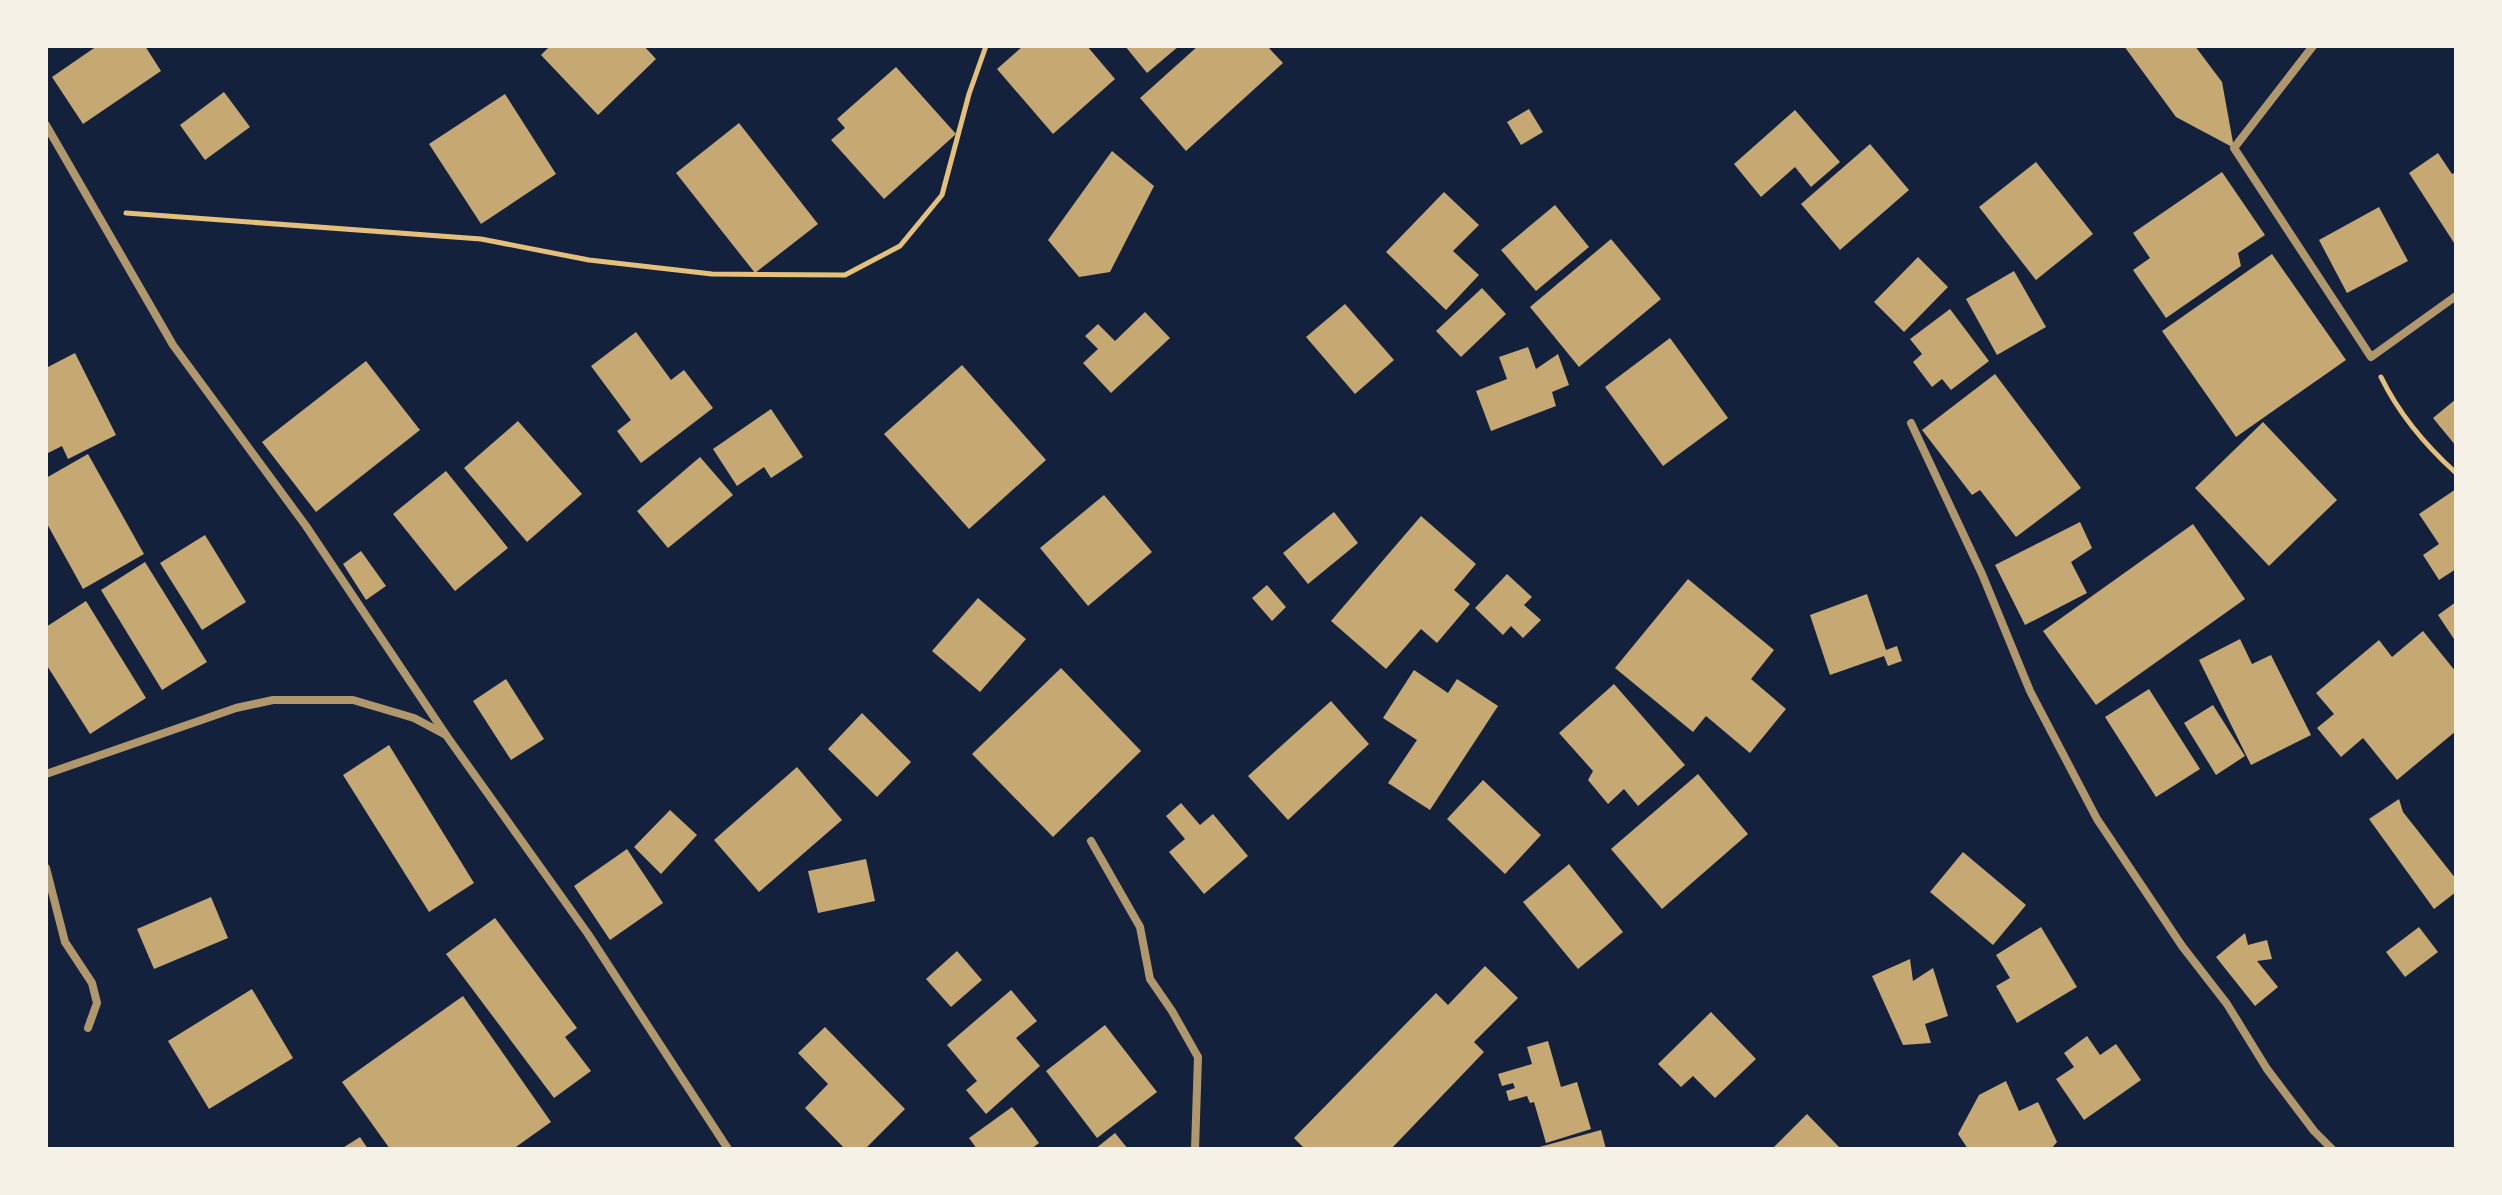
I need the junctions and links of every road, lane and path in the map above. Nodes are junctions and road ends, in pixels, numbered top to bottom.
1 (986, 46) edge
2 (2313, 46) edge
3 (46, 125) edge
4 (95, 211) junction
5 (2456, 296) edge
6 (2371, 357) junction
7 (1911, 423) dead end
8 (2456, 473) edge
9 (446, 735) junction
10 (46, 774) edge
11 (1091, 841) dead end
12 (46, 868) edge
13 (88, 1028) dead end
14 (728, 1149) edge
15 (1195, 1149) edge
16 (2332, 1149) edge

1 - 4 path
2 - 6 street
3 - 4 street
4 - 9 street
5 - 6 street
6 - 8 path
7 - 16 street
9 - 10 street
9 - 14 street
11 - 15 street
12 - 13 street

